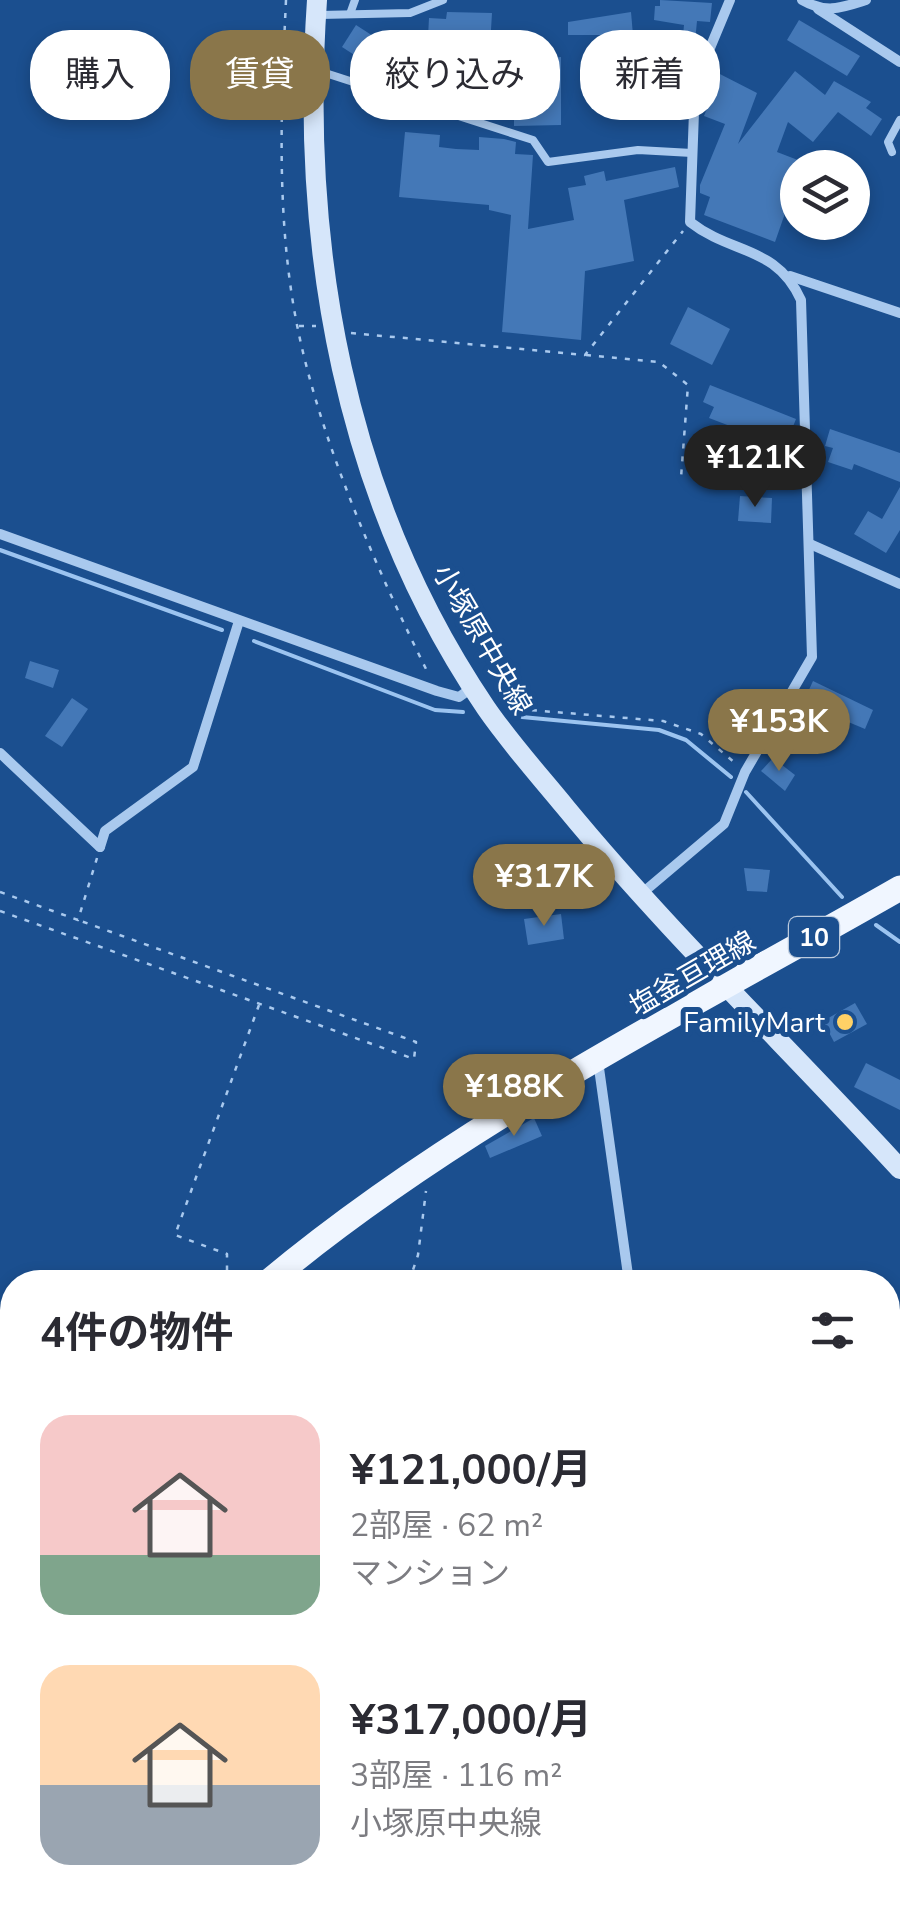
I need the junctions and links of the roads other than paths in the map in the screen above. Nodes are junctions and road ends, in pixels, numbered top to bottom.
1 (355, 0) edge
2 (443, 0) edge
3 (730, 0) edge
4 (802, 0) edge
5 (866, 0) edge
6 (316, 8) edge
7 (818, 9) junction
8 (350, 14) junction
9 (900, 62) edge
10 (330, 74) edge
11 (312, 120) edge
12 (900, 120) edge
13 (892, 152) dead end
14 (692, 153) junction
15 (790, 276) junction
16 (900, 313) edge
17 (0, 534) edge
18 (810, 544) junction
19 (900, 584) edge
20 (239, 621) junction
21 (474, 687) junction
22 (0, 753) edge
23 (900, 888) edge
24 (640, 894) junction
25 (729, 986) junction
26 (598, 1061) junction
27 (900, 1169) edge
28 (282, 1270) edge
29 (627, 1270) edge

1 - 8 lane
2 - 8 lane
3 - 14 street
4 - 7 street
5 - 7 street
6 - 8 lane
7 - 9 street
10 - 14 lane
11 - 21 street, 小塚原中央線
12 - 13 lane
14 - 15 street
15 - 16 street
15 - 18 street
17 - 20 street
18 - 19 street
18 - 24 street
20 - 21 street
20 - 22 street
21 - 24 street, 小塚原中央線
23 - 25 main road, 塩釜亘理線 / 10
24 - 25 street, 小塚原中央線
25 - 26 main road, 塩釜亘理線 / 10
25 - 27 street, 小塚原中央線
26 - 28 main road, 塩釜亘理線 / 10
26 - 29 street

